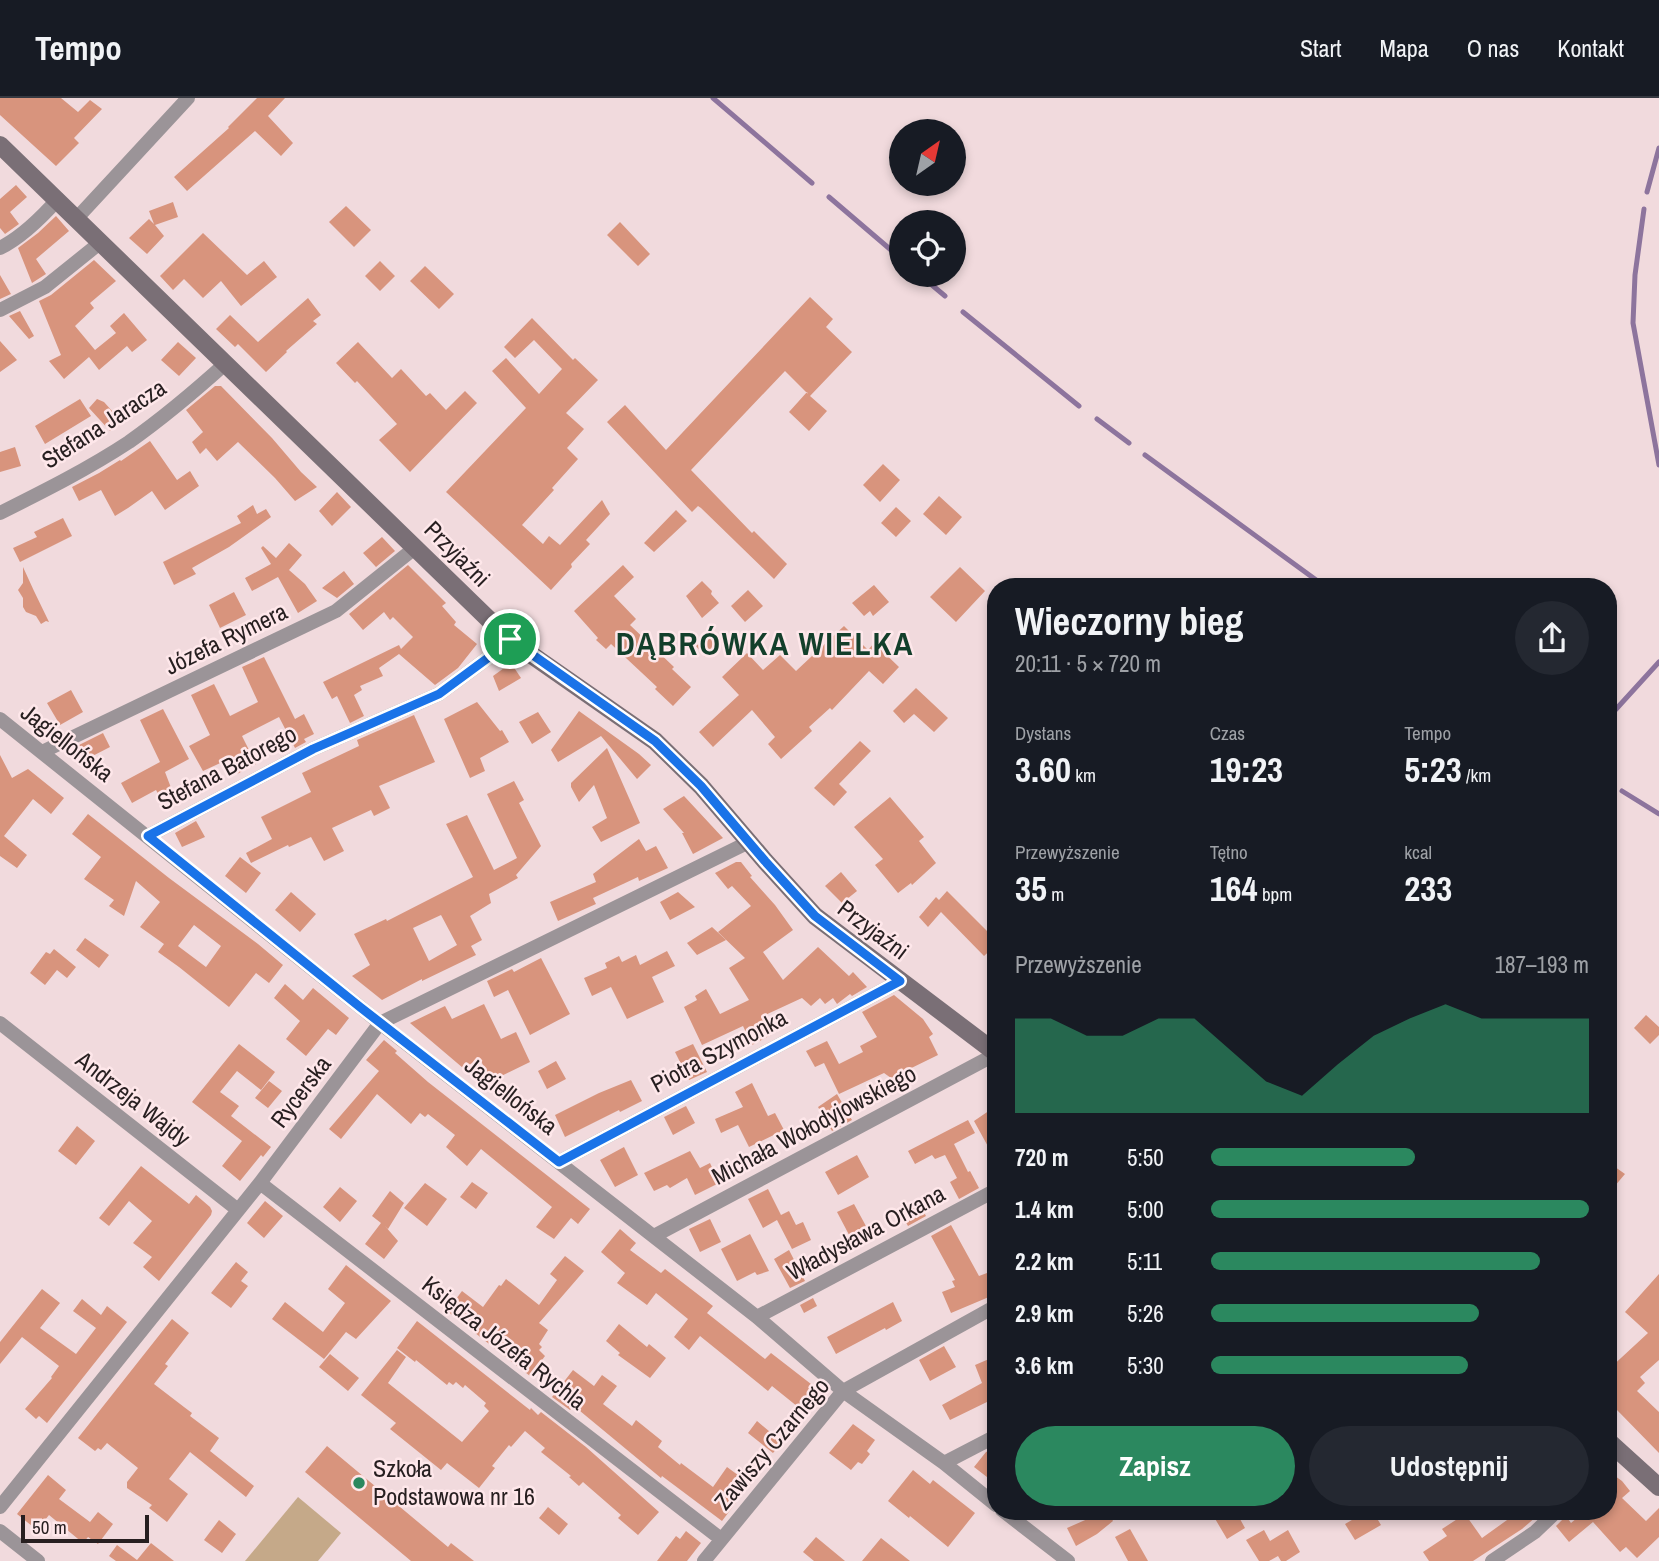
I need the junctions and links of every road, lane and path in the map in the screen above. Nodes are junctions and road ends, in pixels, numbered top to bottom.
1 (188, 98) edge
2 (0, 145) edge
3 (58, 199) junction
4 (77, 218) junction
5 (101, 242) junction
6 (0, 247) edge
7 (0, 310) edge
8 (226, 363) junction
9 (0, 513) edge
10 (416, 547) junction
11 (510, 639) junction
12 (0, 719) edge
13 (42, 752) junction
14 (148, 836) junction
15 (749, 842) junction
16 (900, 981) junction
17 (0, 1023) edge
18 (380, 1023) junction
19 (987, 1046) edge
20 (987, 1058) edge
21 (559, 1162) junction
22 (260, 1183) junction
23 (987, 1195) edge
24 (237, 1210) junction
25 (654, 1236) junction
26 (987, 1311) edge
27 (757, 1317) junction
28 (843, 1391) junction
29 (987, 1441) edge
30 (1617, 1455) edge
31 (944, 1463) junction
32 (1659, 1487) edge
33 (987, 1498) edge
34 (0, 1507) edge
35 (1015, 1520) edge
36 (1548, 1520) edge
37 (0, 1531) edge
38 (721, 1539) junction
39 (38, 1561) edge
40 (704, 1561) edge
41 (1068, 1561) edge
42 (1492, 1561) edge

1 - 4 street
2 - 3 street, Przyjaźni
3 - 4 street, Przyjaźni
3 - 6 street
4 - 5 street, Przyjaźni
5 - 7 street
5 - 8 street, Przyjaźni
8 - 9 street, Stefana Jaracza
8 - 10 street, Przyjaźni
10 - 11 street, Przyjaźni
10 - 13 street, Józefa Rymera
11 - 14 street, Stefana Batorego
11 - 15 street, Przyjaźni
12 - 13 street, Jagiellońska
13 - 14 street, Jagiellońska
14 - 18 street, Jagiellońska
15 - 16 street, Przyjaźni
15 - 18 street, Rycerska
16 - 19 street, Przyjaźni
16 - 21 street, Piotra Szymonka
17 - 24 street, Andrzeja Wajdy
18 - 21 street, Jagiellońska
18 - 22 street, Rycerska
20 - 25 street, Michała Wołodyjowskiego
21 - 25 street, Jagiellońska
22 - 24 street, Rycerska
22 - 38 street, Księdza Józefa Rychla
23 - 27 street, Władysława Orkana
24 - 34 street, Rycerska
25 - 27 street, Jagiellońska
26 - 28 street, Zawiszy Czarnego
27 - 28 street, Jagiellońska
28 - 31 street, Jagiellońska
28 - 38 street, Zawiszy Czarnego
29 - 31 street
30 - 32 street
31 - 33 street, Jagiellońska
35 - 41 street
36 - 42 street
37 - 39 street
38 - 40 street, Zawiszy Czarnego

